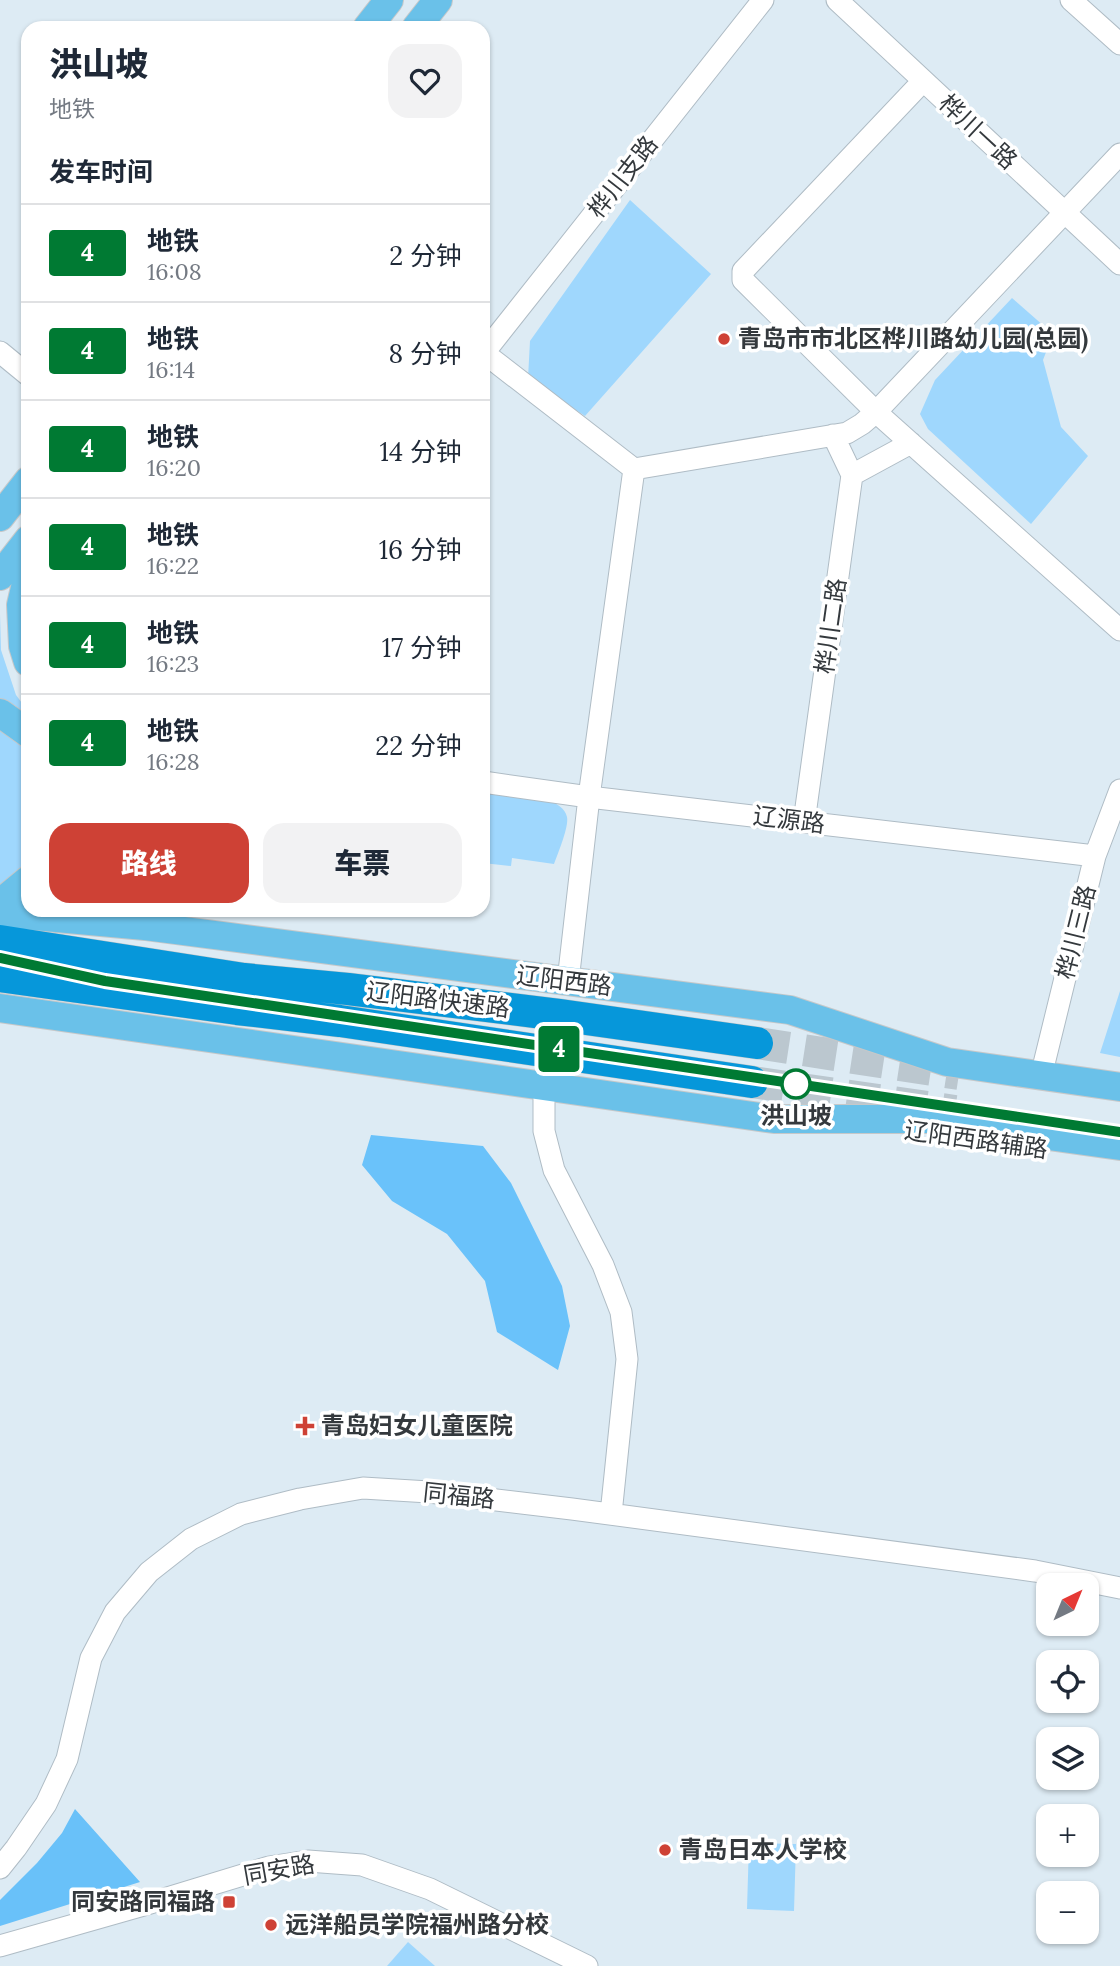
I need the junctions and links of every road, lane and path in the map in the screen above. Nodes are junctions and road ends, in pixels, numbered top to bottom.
1 (389, 0) edge
2 (438, 0) edge
3 (763, 0) edge
4 (837, 0) edge
5 (1071, 0) edge
6 (373, 21) edge
7 (422, 21) edge
8 (1120, 44) edge
9 (923, 81) junction
10 (1120, 154) edge
11 (1064, 212) junction
12 (1120, 264) edge
13 (490, 346) edge
14 (0, 352) edge
15 (490, 359) edge
16 (21, 369) edge
17 (876, 412) junction
18 (833, 435) junction
19 (911, 443) junction
20 (634, 469) junction
21 (852, 475) junction
22 (21, 490) edge
23 (0, 517) edge
24 (21, 549) edge
25 (0, 576) edge
26 (1120, 631) edge
27 (0, 713) edge
28 (21, 728) edge
29 (490, 783) edge
30 (1120, 790) edge
31 (589, 797) junction
32 (804, 822) junction
33 (1095, 856) junction
34 (21, 886) edge
35 (0, 900) edge
36 (0, 913) edge
37 (21, 914) edge
38 (112, 917) edge
39 (140, 918) edge
40 (0, 941) edge
41 (0, 976) edge
42 (568, 981) junction
43 (0, 1008) edge
44 (757, 1043) tunnel mouth
45 (1041, 1076) junction
46 (752, 1082) tunnel mouth
47 (549, 1086) junction
48 (1120, 1087) edge
49 (832, 1119) junction
50 (1120, 1146) edge
51 (1120, 1160) edge
52 (611, 1514) junction
53 (1120, 1588) edge
54 (0, 1868) edge
55 (0, 1946) edge
56 (587, 1966) edge

1 - 6 main road
2 - 7 main road
3 - 13 street, 桦川支路
4 - 9 street, 桦川一路
5 - 8 street
9 - 11 street, 桦川一路
9 - 17 street
10 - 11 street
11 - 12 street, 桦川一路
11 - 17 street
14 - 16 street
15 - 20 street
17 - 18 street
17 - 19 street
18 - 20 street
18 - 21 street
19 - 21 street
19 - 26 street
20 - 31 street
21 - 32 street, 桦川二路
22 - 23 main road
24 - 25 main road
27 - 28 main road
29 - 31 street, 辽源路
30 - 33 street, 桦川三路
31 - 32 street, 辽源路
31 - 42 street
32 - 33 street, 辽源路
33 - 45 street, 桦川三路
34 - 35 main road
36 - 37 main road, 辽阳西路
38 - 39 main road, 辽阳西路
39 - 42 main road, 辽阳西路
40 - 44 highway, 辽阳路快速路
41 - 46 highway, 辽阳路快速路
42 - 45 main road, 辽阳西路
43 - 47 main road
45 - 48 main road, 辽阳西路
47 - 49 main road
47 - 52 street
49 - 50 main road
49 - 51 main road, 辽阳西路辅路
52 - 53 street, 同福路
52 - 54 street, 同福路
55 - 56 street, 同安路

